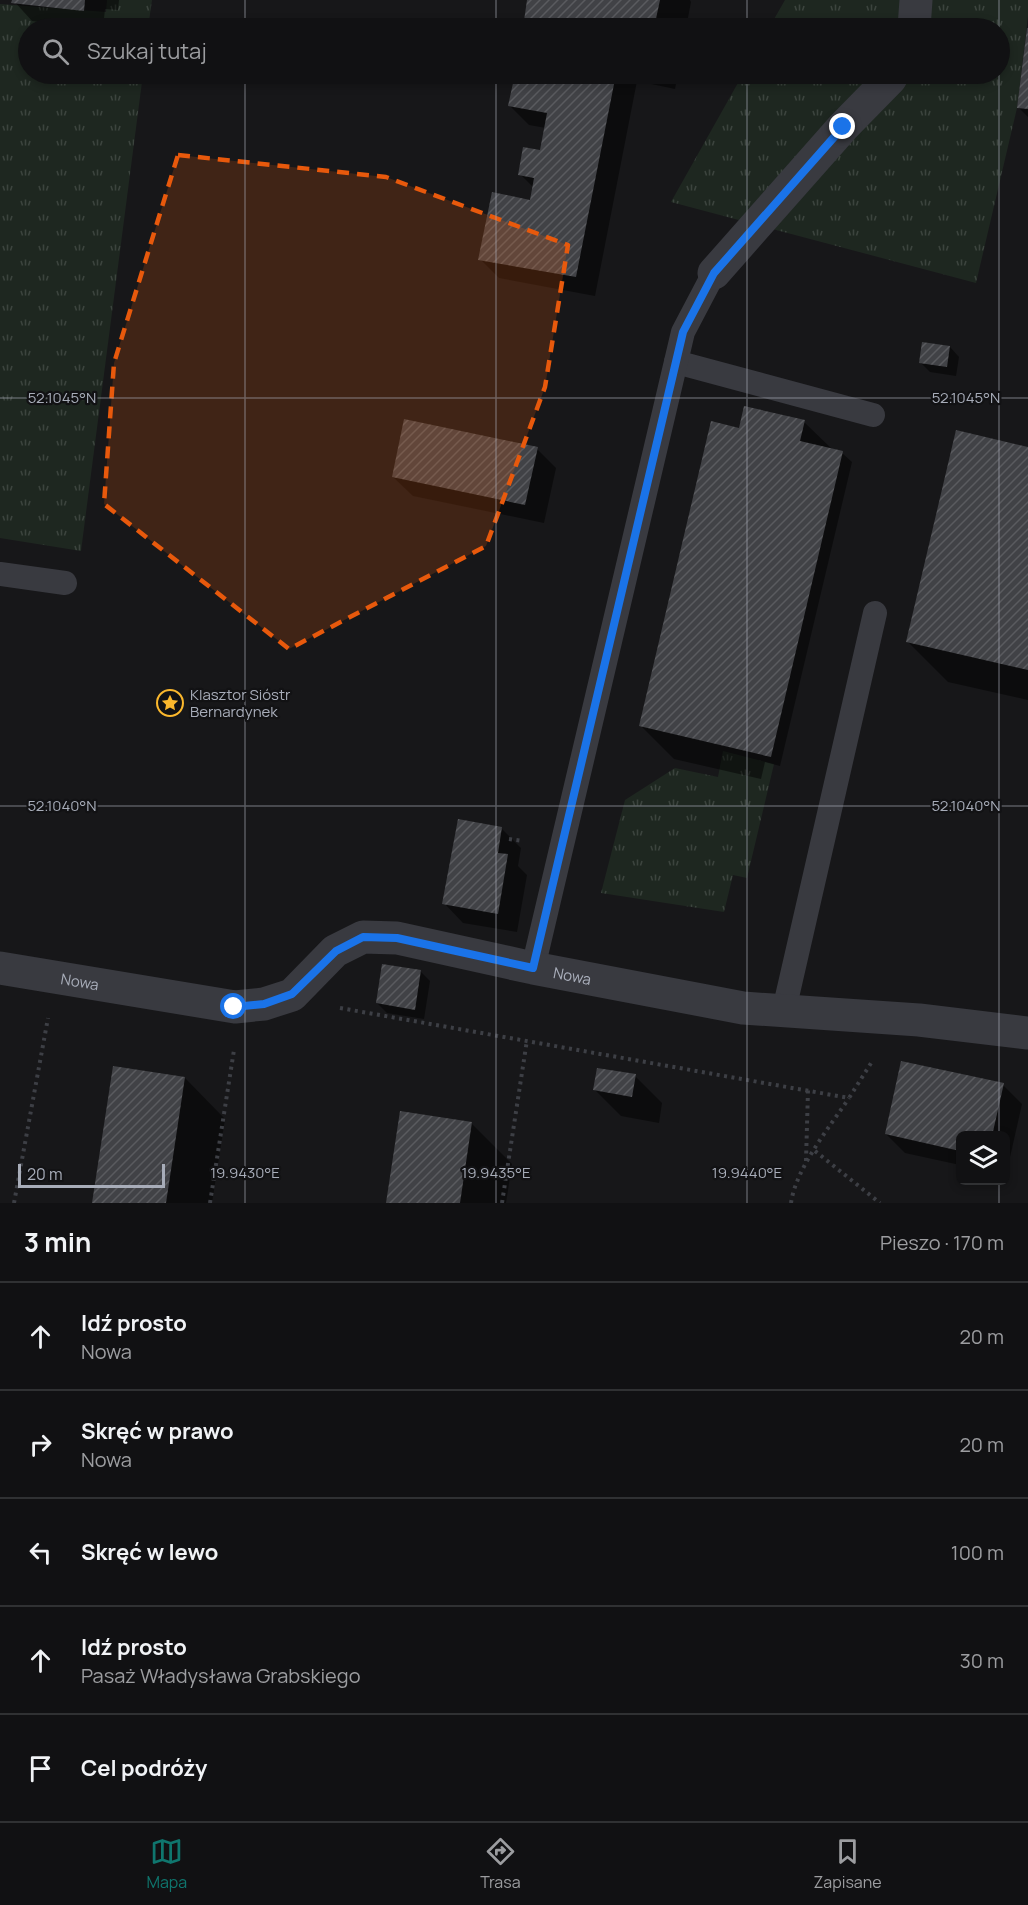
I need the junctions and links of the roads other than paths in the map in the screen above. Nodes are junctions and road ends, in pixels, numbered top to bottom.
1 (916, 0) edge
2 (915, 18) edge
3 (885, 84) edge
4 (714, 273) joint
5 (676, 362) junction
6 (873, 414) dead end
7 (0, 574) edge
8 (65, 583) dead end
9 (875, 613) dead end
10 (533, 968) junction
11 (0, 969) edge
12 (784, 1010) junction
13 (1028, 1033) edge

1 - 2 street
3 - 4 street
4 - 5 lane
5 - 6 lane
5 - 10 lane
7 - 8 lane
9 - 12 lane
10 - 11 street, Nowa
10 - 12 street, Nowa
12 - 13 street, Nowa

